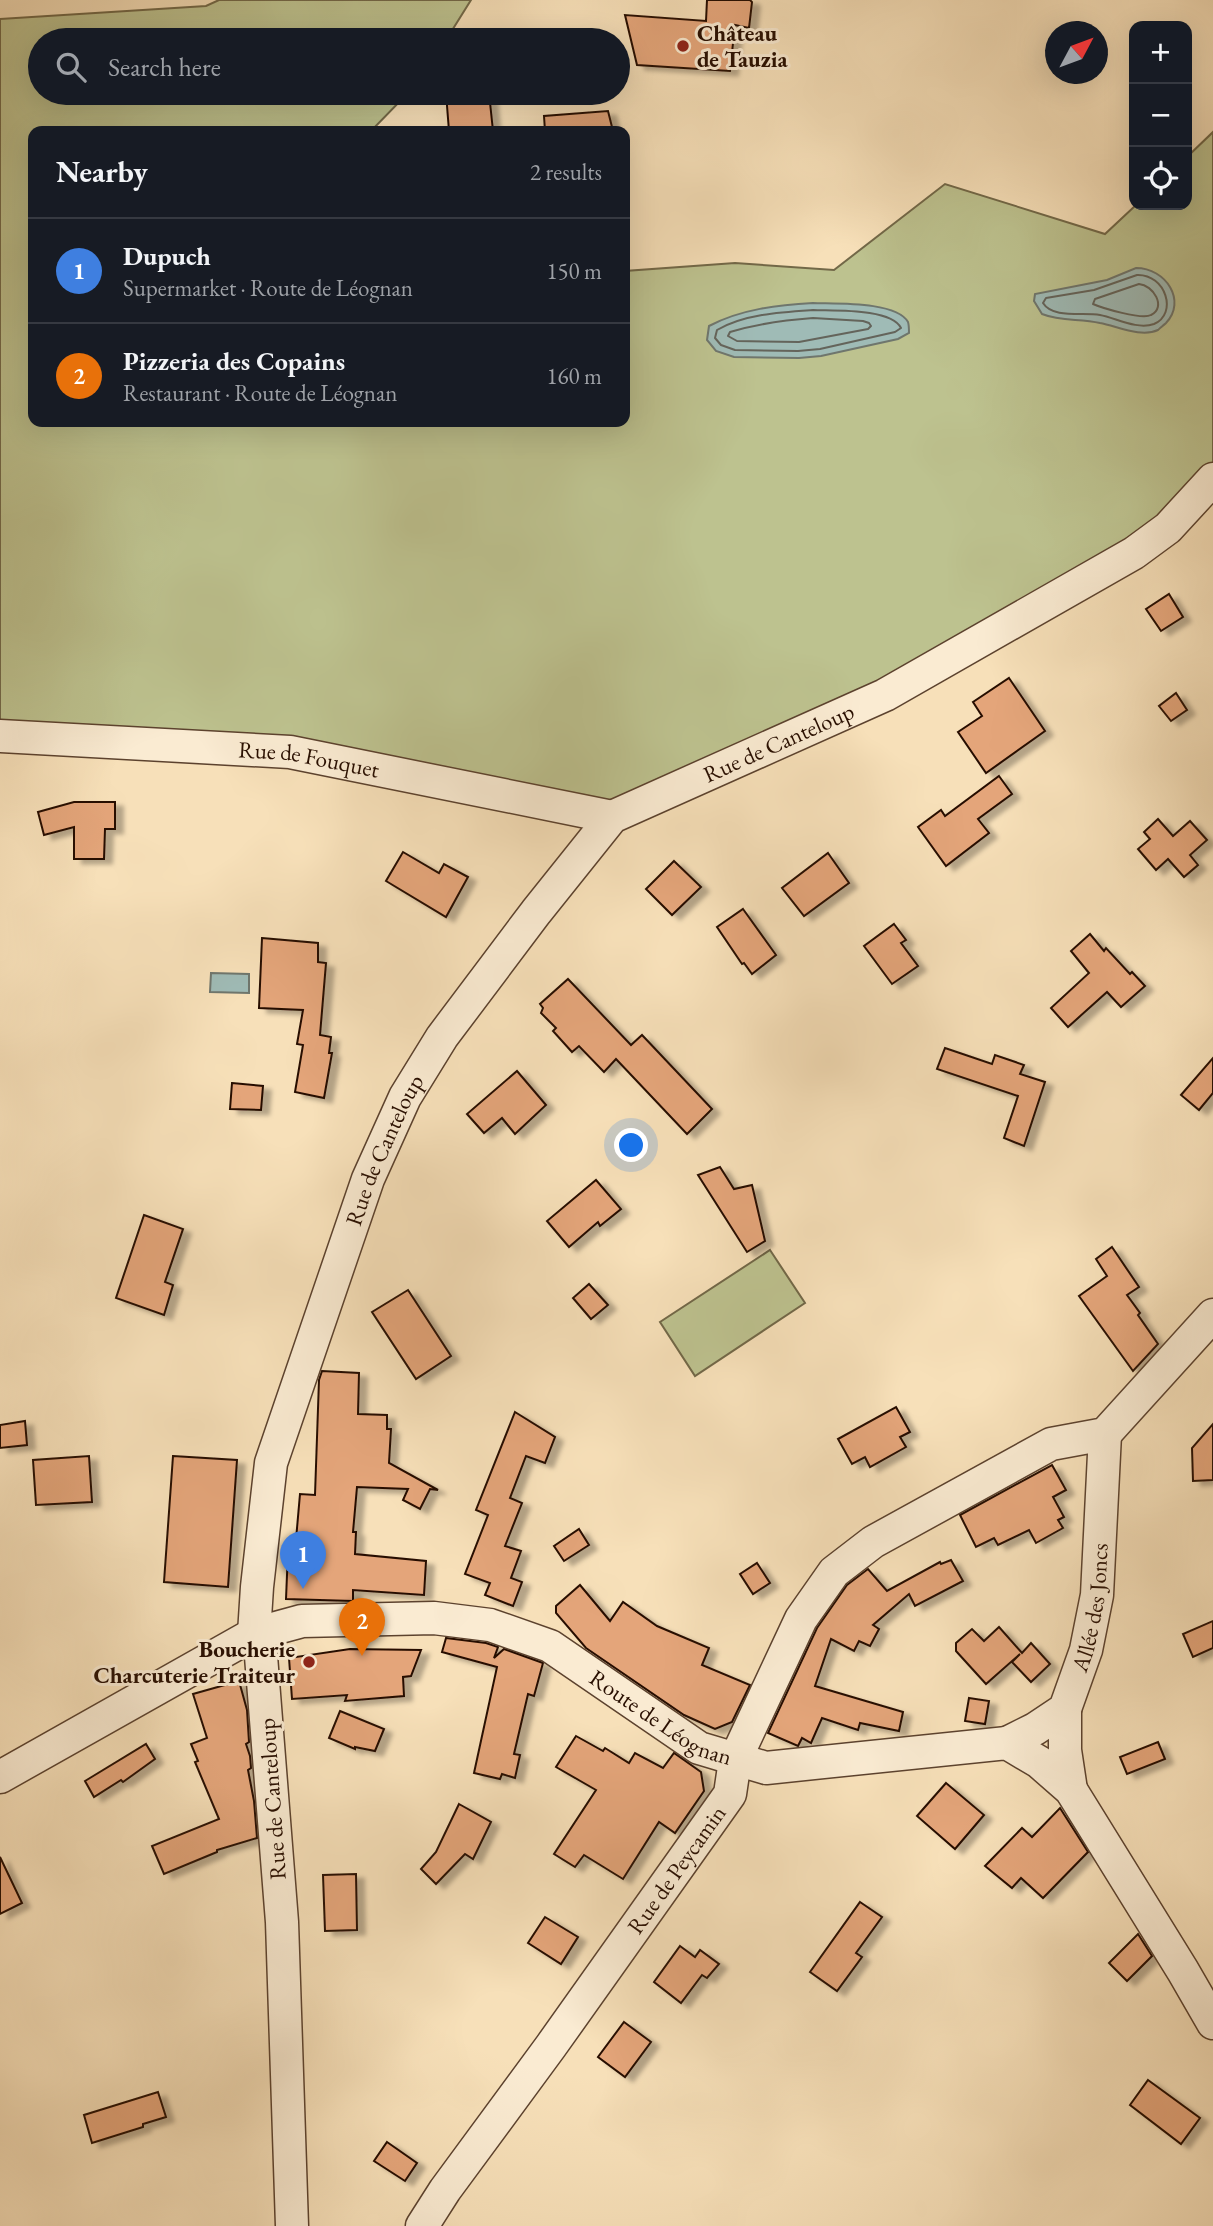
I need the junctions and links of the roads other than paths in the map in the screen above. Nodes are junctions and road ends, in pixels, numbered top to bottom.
1 (1213, 479) edge
2 (0, 736) edge
3 (612, 817) junction
4 (1213, 1315) edge
5 (1105, 1434) junction
6 (254, 1634) junction
7 (1065, 1709) junction
8 (1007, 1743) junction
9 (735, 1760) junction
10 (0, 1777) edge
11 (1070, 1790) junction
12 (1213, 2023) edge
13 (292, 2226) edge
14 (422, 2226) edge

1 - 3 street, Rue de Canteloup
2 - 3 street, Rue de Fouquet
3 - 6 street, Rue de Canteloup
4 - 5 street
5 - 7 street, Allée des Joncs
5 - 9 street, Route de Léognan
6 - 9 street, Route de Léognan
6 - 10 street, Route de Léognan
6 - 13 street, Rue de Canteloup
7 - 8 street
7 - 11 street
8 - 9 street
8 - 11 street
9 - 14 street, Rue de Peycamin
11 - 12 street

